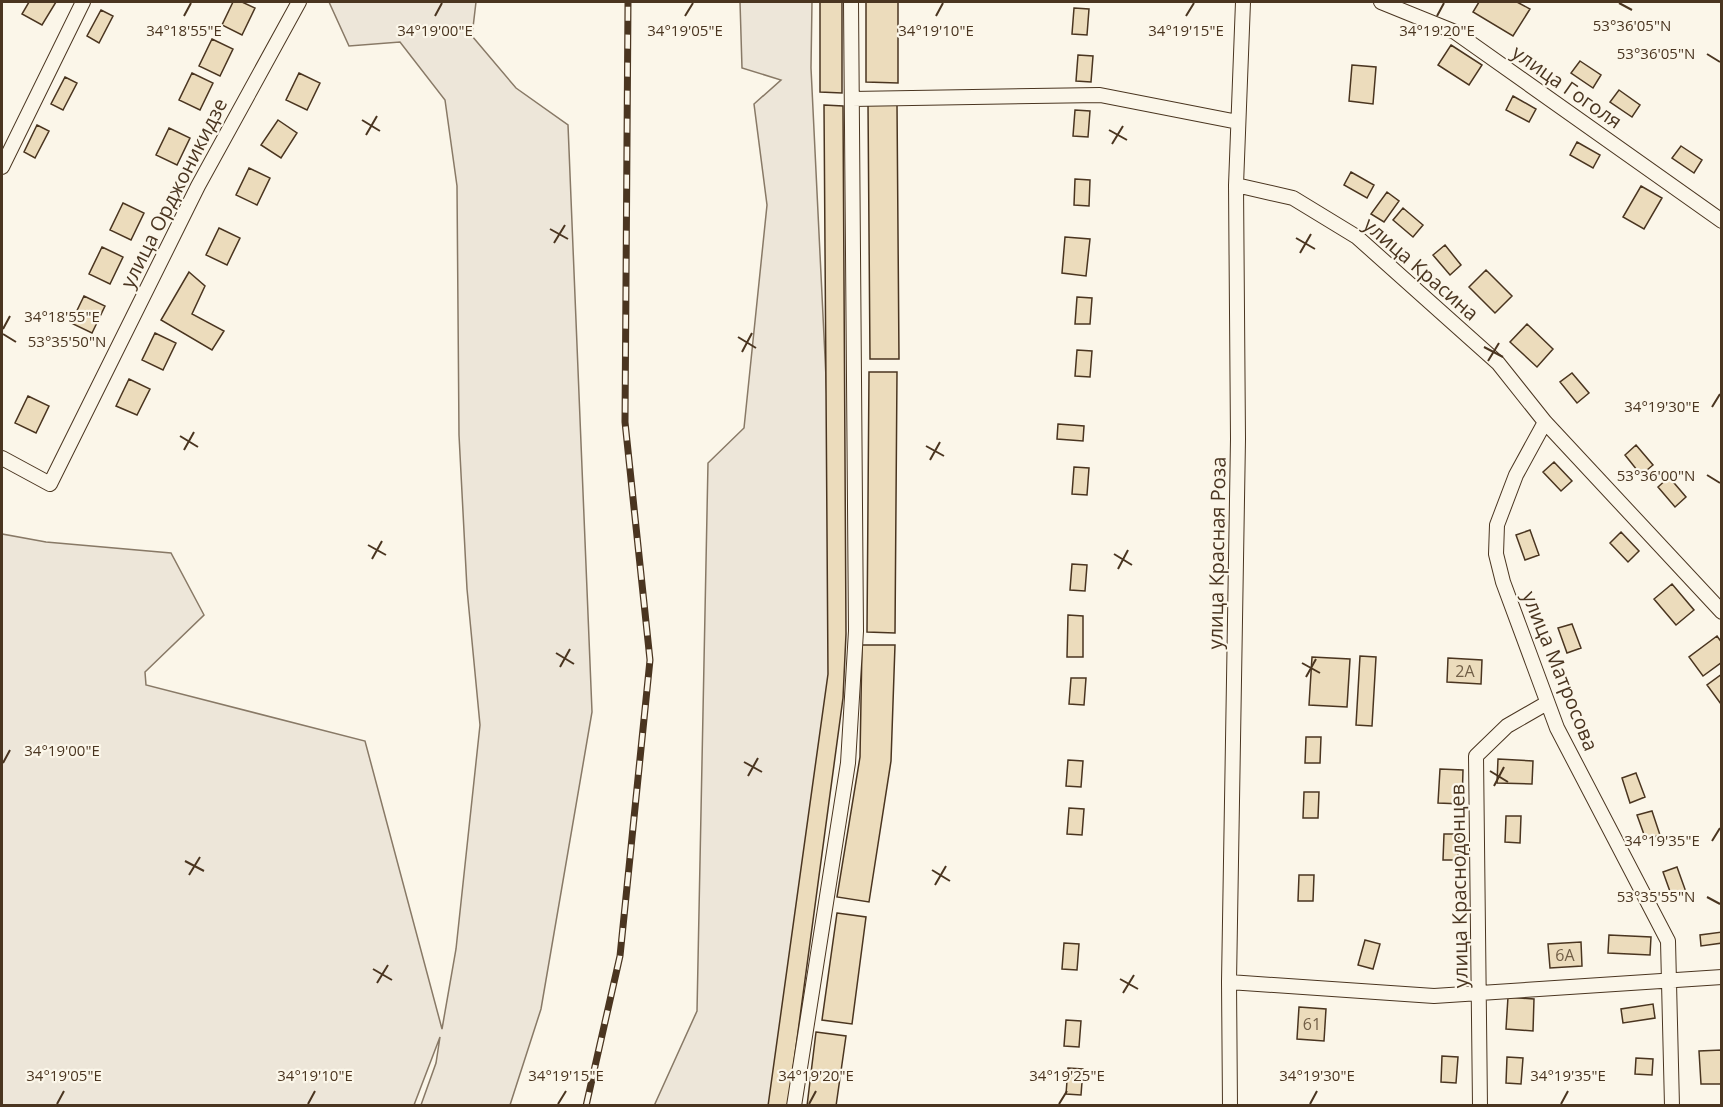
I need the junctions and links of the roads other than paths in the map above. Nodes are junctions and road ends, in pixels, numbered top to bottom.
1 (83, 2) edge
2 (298, 2) edge
3 (851, 2) edge
4 (1243, 2) edge
5 (1381, 2) edge
6 (852, 99) junction
7 (1238, 122) junction
8 (2, 168) edge
9 (1236, 185) junction
10 (1722, 221) edge
11 (1545, 422) junction
12 (2, 458) edge
13 (1722, 612) edge
14 (1547, 703) junction
15 (1722, 976) edge
16 (1228, 982) junction
17 (1670, 982) junction
18 (1479, 994) junction
19 (794, 1106) edge
20 (1230, 1106) edge
21 (1480, 1106) edge
22 (1672, 1106) edge

1 - 8 street
2 - 12 street, улица Орджоникидзе
3 - 6 street
4 - 7 street, улица Красная Роза
5 - 10 street, улица Гоголя
6 - 7 street
6 - 19 street
7 - 9 street, улица Красная Роза
9 - 11 street, улица Красина
9 - 16 street, улица Красная Роза
11 - 13 street, улица Красина
11 - 14 street, улица Матросова
14 - 17 street, улица Матросова
14 - 18 street, улица Краснодонцев
15 - 17 street
16 - 18 street
16 - 20 street, улица Красная Роза
17 - 18 street
17 - 22 street, улица Матросова
18 - 21 street, улица Краснодонцев

